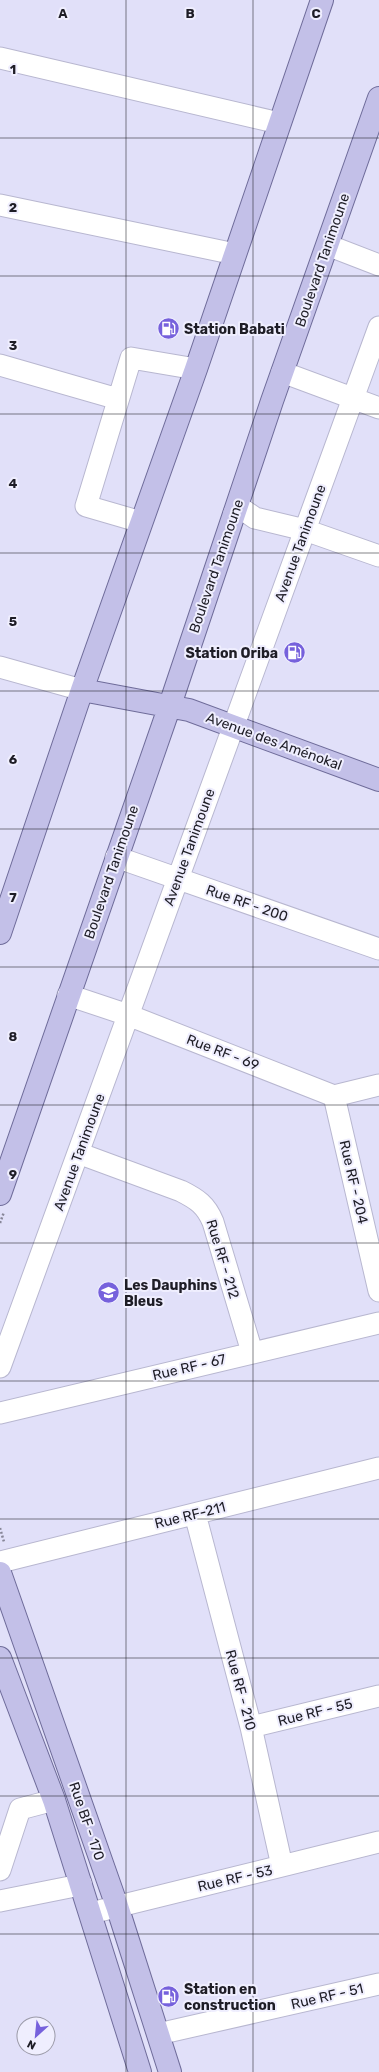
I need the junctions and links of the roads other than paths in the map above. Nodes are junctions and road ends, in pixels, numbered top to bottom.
1 (322, 0) edge
2 (0, 58) edge
3 (379, 98) edge
4 (279, 123) junction
5 (373, 134) edge
6 (0, 204) edge
7 (328, 244) junction
8 (235, 254) junction
9 (379, 265) edge
10 (379, 327) edge
11 (0, 365) edge
12 (196, 369) junction
13 (282, 372) junction
14 (118, 399) junction
15 (353, 399) junction
16 (379, 408) edge
17 (234, 513) junction
18 (141, 522) junction
19 (305, 530) junction
20 (379, 556) edge
21 (0, 667) edge
22 (82, 690) junction
23 (168, 708) junction
24 (234, 726) junction
25 (379, 780) edge
26 (116, 857) junction
27 (178, 879) junction
28 (0, 933) edge
29 (379, 949) edge
30 (68, 995) junction
31 (128, 1015) junction
32 (379, 1085) edge
33 (334, 1096) junction
34 (78, 1153) junction
35 (0, 1194) edge
36 (379, 1292) edge
37 (379, 1322) edge
38 (252, 1352) junction
39 (0, 1367) edge
40 (0, 1413) edge
41 (379, 1468) edge
42 (194, 1514) junction
43 (0, 1562) edge
44 (0, 1573) edge
45 (0, 1658) edge
46 (379, 1696) edge
47 (251, 1728) junction
48 (54, 1800) junction
49 (379, 1842) edge
50 (282, 1866) junction
51 (0, 1870) edge
52 (81, 1883) junction
53 (0, 1901) edge
54 (117, 1906) junction
55 (91, 1913) junction
56 (379, 1984) edge
57 (158, 2032) junction
58 (140, 2072) edge
59 (170, 2072) edge

1 - 4 main road
2 - 4 street
3 - 5 main road, Boulevard Tanimoune
4 - 8 main road
5 - 7 main road, Boulevard Tanimoune
6 - 8 street
7 - 9 street
7 - 13 main road, Boulevard Tanimoune
8 - 12 main road
10 - 15 street, Avenue Tanimoune
11 - 14 street
12 - 14 street
12 - 18 main road
13 - 15 street
13 - 17 main road, Boulevard Tanimoune
14 - 18 street
15 - 16 street
15 - 19 street, Avenue Tanimoune
17 - 19 street
17 - 23 main road, Boulevard Tanimoune
18 - 22 main road
19 - 20 street
19 - 24 street, Avenue Tanimoune
21 - 22 street
22 - 23 main road, Avenue des Aménokal
22 - 28 main road
23 - 24 main road, Avenue des Aménokal
23 - 26 main road, Boulevard Tanimoune
24 - 25 main road, Avenue des Aménokal
24 - 27 street, Avenue Tanimoune
26 - 27 street, Rue RF - 200
26 - 30 main road, Boulevard Tanimoune
27 - 29 street, Rue RF - 200
27 - 31 street, Avenue Tanimoune
30 - 31 street, Rue RF - 69
30 - 35 main road, Boulevard Tanimoune
31 - 33 street, Rue RF - 69
31 - 34 street, Avenue Tanimoune
32 - 33 street
33 - 36 street, Rue RF - 204
34 - 38 street, Rue RF - 212
34 - 39 street, Avenue Tanimoune
37 - 38 street, Rue RF - 67
38 - 40 street, Rue RF - 67
41 - 42 street, Rue RF-211
42 - 43 street, Rue RF-211
42 - 47 street, Rue RF - 210
44 - 54 main road, Rue BF - 170
45 - 48 main road, Rue BF - 170
46 - 47 street, Rue RF - 55
47 - 50 street, Rue RF - 210
48 - 51 street
48 - 52 main road, Rue BF - 170
49 - 50 street, Rue RF - 53
50 - 54 street, Rue RF - 53
52 - 53 street
52 - 55 main road, Rue BF - 170
54 - 55 street, Rue RF - 53
54 - 57 main road, Rue BF - 170
55 - 58 main road, Rue BF - 170
56 - 57 street, Rue RF - 51
57 - 59 main road, Rue BF - 170

